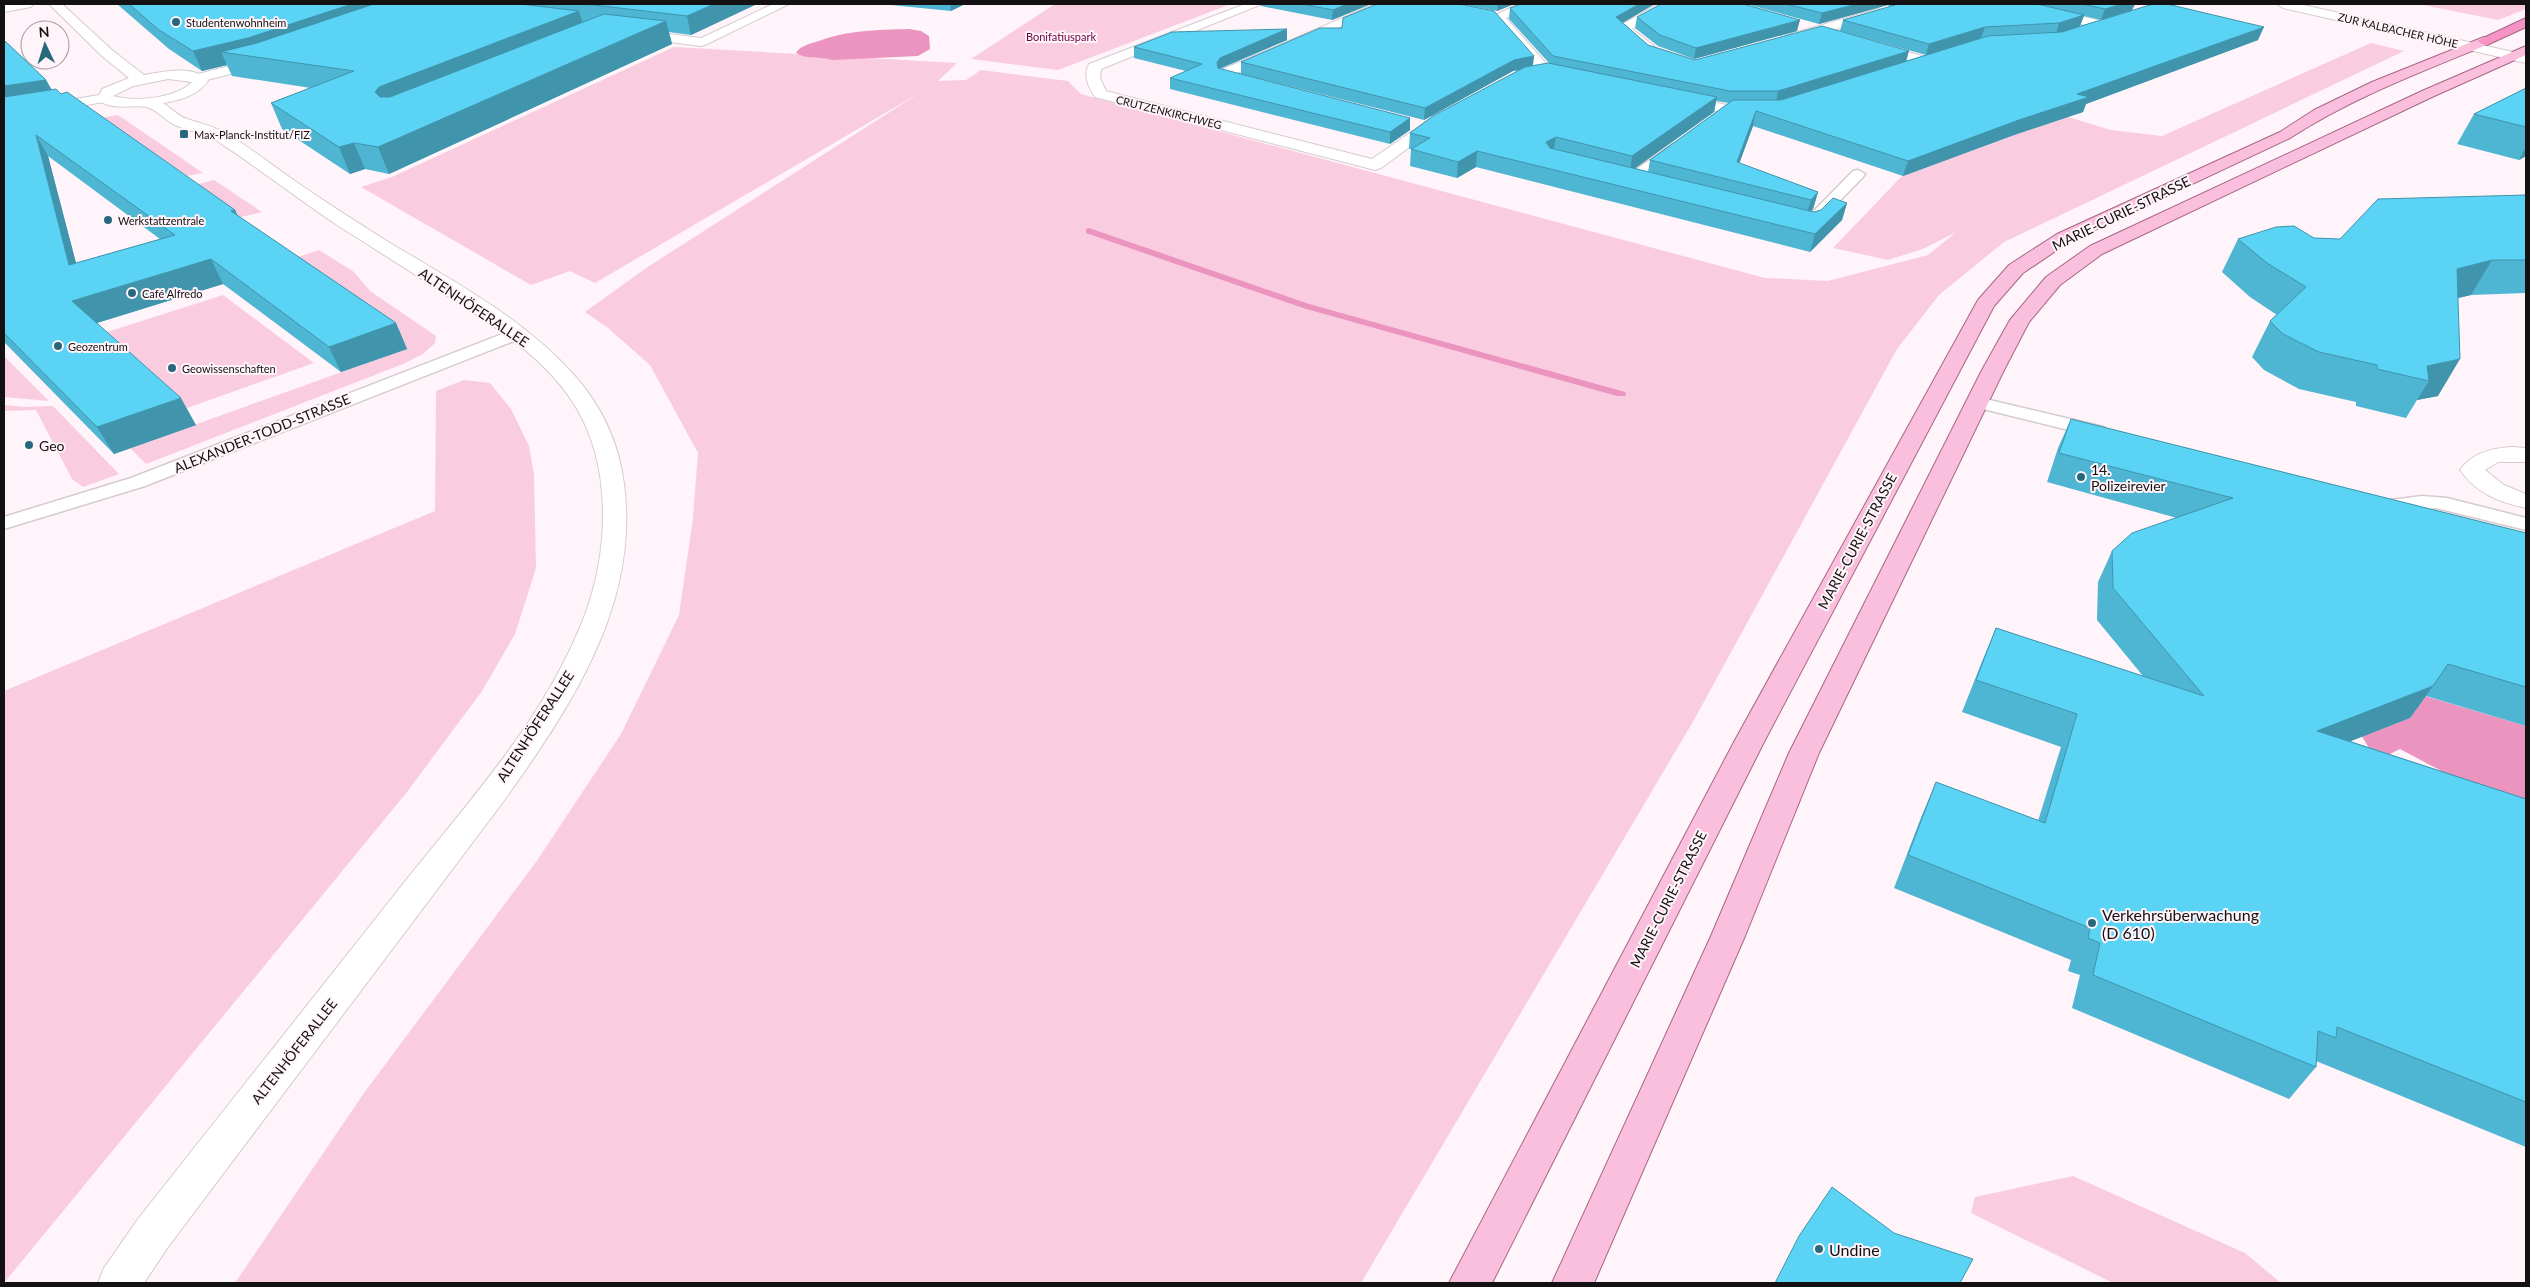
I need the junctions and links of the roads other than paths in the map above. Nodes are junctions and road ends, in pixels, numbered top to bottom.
1 (27, 4) edge
2 (55, 4) edge
3 (783, 4) edge
4 (1256, 4) edge
5 (1385, 4) edge
6 (1528, 4) edge
7 (1667, 4) edge
8 (2016, 4) edge
9 (2283, 4) edge
10 (2314, 4) edge
11 (4, 8) edge
12 (1888, 11) edge
13 (1792, 22) edge
14 (2526, 22) edge
15 (1821, 30) junction
16 (619, 32) edge
17 (2080, 34) edge
18 (2484, 41) junction
19 (1775, 43) edge
20 (2468, 46) junction
21 (2524, 53) edge
22 (1660, 54) edge
23 (281, 56) edge
24 (1944, 56) edge
25 (1927, 62) junction
26 (1901, 70) edge
27 (1546, 72) junction
28 (1528, 75) edge
29 (199, 78) junction
30 (140, 79) junction
31 (1591, 82) edge
32 (1263, 86) edge
33 (189, 91) junction
34 (1668, 97) edge
35 (105, 98) junction
36 (139, 102) junction
37 (1726, 109) junction
38 (1777, 109) edge
39 (1451, 113) edge
40 (4, 116) edge
41 (1712, 119) edge
42 (1407, 122) edge
43 (1426, 126) junction
44 (207, 129) junction
45 (1683, 140) edge
46 (1616, 174) edge
47 (1858, 174) dead end
48 (1633, 178) junction
49 (1652, 183) edge
50 (1801, 220) edge
51 (518, 333) junction
52 (1977, 402) junction
53 (2118, 436) edge
54 (2526, 455) edge
55 (2526, 501) edge
56 (2367, 504) edge
57 (4, 523) edge
58 (2526, 524) edge
59 (119, 1283) edge
60 (1470, 1283) edge
61 (1573, 1283) edge

1 - 11 street
2 - 30 street
3 - 16 street
4 - 43 street, CRUTZENKIRCHWEG
5 - 32 street
6 - 27 street
7 - 22 street
8 - 17 street
9 - 20 street, ZUR KALBACHER HÖHE
10 - 18 street, ZUR KALBACHER HÖHE
12 - 15 street
13 - 15 street
14 - 18 highway
15 - 19 street
15 - 25 street
18 - 20 main road, MARIE-CURIE-STRASSE
18 - 21 street, ZUR KALBACHER HÖHE
20 - 21 street, ZUR KALBACHER HÖHE
20 - 60 main road, MARIE-CURIE-STRASSE
21 - 52 main road, MARIE-CURIE-STRASSE
23 - 29 street
24 - 25 street
25 - 26 street
27 - 28 street
27 - 31 street
29 - 30 street
29 - 33 street
30 - 35 street
33 - 36 street, ALTENHÖFERALLEE
33 - 44 street
34 - 37 street
35 - 36 street, ALTENHÖFERALLEE
35 - 40 street
36 - 44 street, ALTENHÖFERALLEE
37 - 38 street
37 - 41 lane
39 - 43 street
42 - 43 street
44 - 51 street, ALTENHÖFERALLEE
45 - 48 lane
46 - 48 lane
47 - 50 lane
48 - 49 lane
51 - 57 lane, ALEXANDER-TODD-STRASSE
51 - 59 street, ALTENHÖFERALLEE
52 - 53 lane
52 - 61 main road, MARIE-CURIE-STRASSE
54 - 55 street
56 - 58 lane

